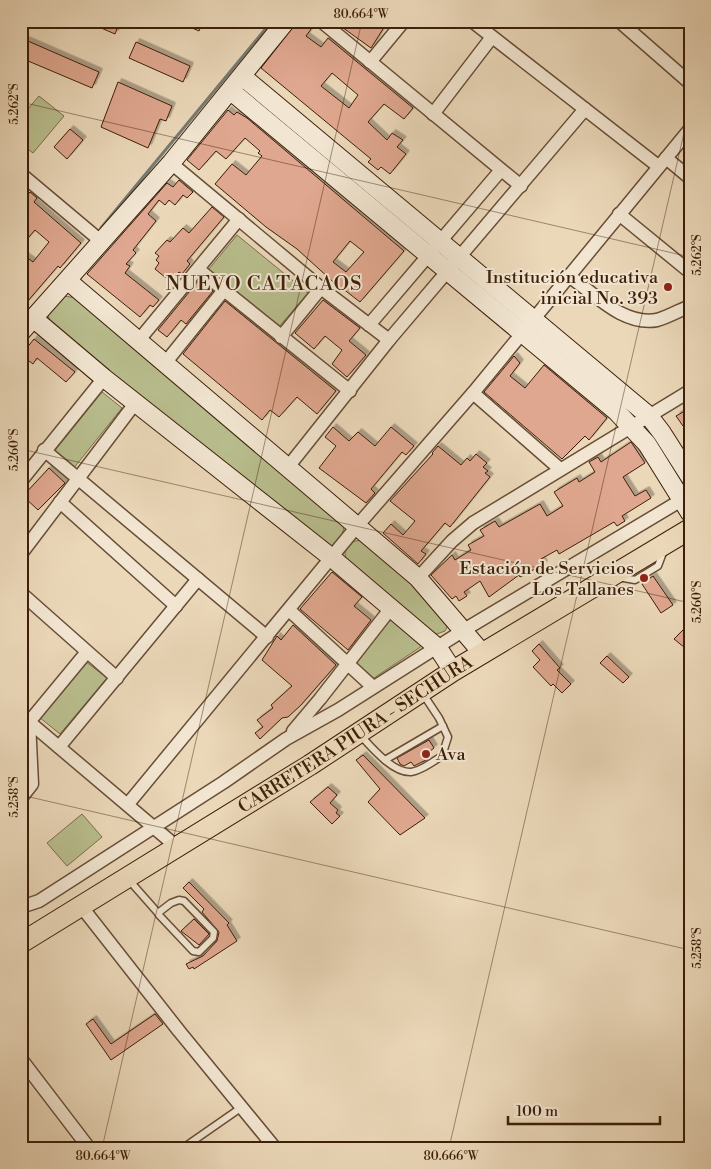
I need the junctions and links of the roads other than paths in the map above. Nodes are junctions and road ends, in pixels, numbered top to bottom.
1 (286, 21) edge
2 (320, 21) edge
3 (404, 21) edge
4 (472, 21) edge
5 (620, 21) edge
6 (492, 36) junction
7 (370, 62) junction
8 (243, 77) junction
9 (690, 83) edge
10 (231, 91) junction
11 (585, 109) junction
12 (432, 114) junction
13 (690, 128) edge
14 (662, 162) junction
15 (171, 163) junction
16 (501, 170) junction
17 (690, 178) edge
18 (23, 180) edge
19 (521, 186) junction
20 (619, 214) junction
21 (239, 219) junction
22 (102, 242) junction
23 (435, 248) junction
24 (454, 264) junction
25 (198, 270) junction
26 (690, 272) edge
27 (569, 276) junction
28 (68, 281) junction
29 (321, 288) junction
30 (224, 290) junction
31 (690, 306) edge
32 (33, 318) junction
33 (534, 319) junction
34 (369, 325) junction
35 (21, 332) edge
36 (522, 334) junction
37 (281, 337) junction
38 (139, 340) junction
39 (389, 340) junction
40 (166, 362) junction
41 (104, 378) junction
42 (350, 391) junction
43 (690, 391) edge
44 (473, 393) junction
45 (136, 402) junction
46 (649, 416) junction
47 (632, 426) junction
48 (44, 450) junction
49 (288, 467) junction
50 (560, 469) junction
51 (690, 477) edge
52 (78, 479) junction
53 (21, 481) edge
54 (60, 502) junction
55 (687, 502) edge
56 (358, 525) junction
57 (690, 529) edge
58 (21, 554) edge
59 (332, 558) junction
60 (418, 578) junction
61 (198, 579) junction
62 (21, 593) edge
63 (176, 606) junction
64 (391, 608) junction
65 (289, 610) junction
66 (464, 630) junction
67 (267, 637) junction
68 (438, 648) junction
69 (86, 652) junction
70 (483, 654) junction
71 (348, 663) junction
72 (453, 671) junction
73 (117, 678) junction
74 (373, 686) junction
75 (422, 691) junction
76 (25, 719) edge
77 (443, 726) junction
78 (358, 733) junction
79 (286, 739) junction
80 (59, 747) junction
81 (385, 760) junction
82 (21, 798) edge
83 (128, 804) junction
84 (153, 826) junction
85 (177, 847) junction
86 (127, 878) junction
87 (81, 906) junction
88 (21, 907) edge
89 (158, 912) junction
90 (21, 943) edge
91 (21, 1058) edge
92 (242, 1107) junction
93 (89, 1148) edge
94 (183, 1148) edge
95 (275, 1148) edge

1 - 8 street
2 - 7 street
3 - 7 street
4 - 6 street
5 - 9 street
6 - 11 street
6 - 12 street
7 - 12 street
8 - 10 street
8 - 23 street
10 - 15 street
10 - 23 street
11 - 14 street
11 - 19 street
12 - 16 street
13 - 14 street
14 - 17 street
14 - 20 street
15 - 21 street
15 - 22 street
16 - 19 street
16 - 23 street
18 - 22 street
19 - 24 street
20 - 26 street
20 - 27 street
21 - 25 street
21 - 29 street
22 - 28 street
23 - 24 street
23 - 34 street
24 - 33 street
24 - 36 street
24 - 39 street
25 - 30 street
25 - 38 street
27 - 31 street
27 - 33 street
28 - 32 street
28 - 38 street
29 - 34 street
29 - 37 street
30 - 37 street
30 - 40 street
32 - 35 street
32 - 41 street
33 - 36 street
33 - 46 street
34 - 39 street
36 - 44 street
36 - 47 street
37 - 42 street
38 - 40 street
39 - 42 street
40 - 49 street
41 - 45 street
41 - 48 street
42 - 49 street
43 - 46 street
44 - 50 street
44 - 56 street
45 - 52 street
45 - 59 street
46 - 47 street
46 - 51 street
47 - 50 street
47 - 55 street
48 - 52 street
48 - 53 street
49 - 56 street
50 - 60 street
52 - 54 street
52 - 61 street
54 - 58 street
54 - 63 street
55 - 66 street
56 - 59 street
56 - 60 street
57 - 70 main road, CARRETERA PIURA - SECHURA
59 - 64 street
59 - 65 street
60 - 66 street
61 - 63 street
61 - 67 street
62 - 69 street
63 - 73 street
64 - 68 street
64 - 71 street
65 - 67 street
65 - 71 street
66 - 68 street
66 - 70 street
67 - 83 street
68 - 72 street
68 - 74 street
69 - 73 street
69 - 76 street
70 - 72 main road, CARRETERA PIURA - SECHURA
71 - 74 street
71 - 79 street
72 - 75 main road, CARRETERA PIURA - SECHURA
73 - 80 street
74 - 79 street
75 - 77 lane
75 - 78 main road, CARRETERA PIURA - SECHURA
76 - 80 street
76 - 82 street
77 - 81 lane
77 - 81 lane
78 - 81 lane
78 - 85 main road, CARRETERA PIURA - SECHURA
79 - 84 street
80 - 83 street
83 - 84 street
84 - 85 street
84 - 88 street
85 - 86 main road, CARRETERA PIURA - SECHURA
86 - 87 main road, CARRETERA PIURA - SECHURA
86 - 89 lane
87 - 90 main road, CARRETERA PIURA - SECHURA
87 - 92 street
89 - 89 lane
91 - 93 street
92 - 94 lane
92 - 95 street

